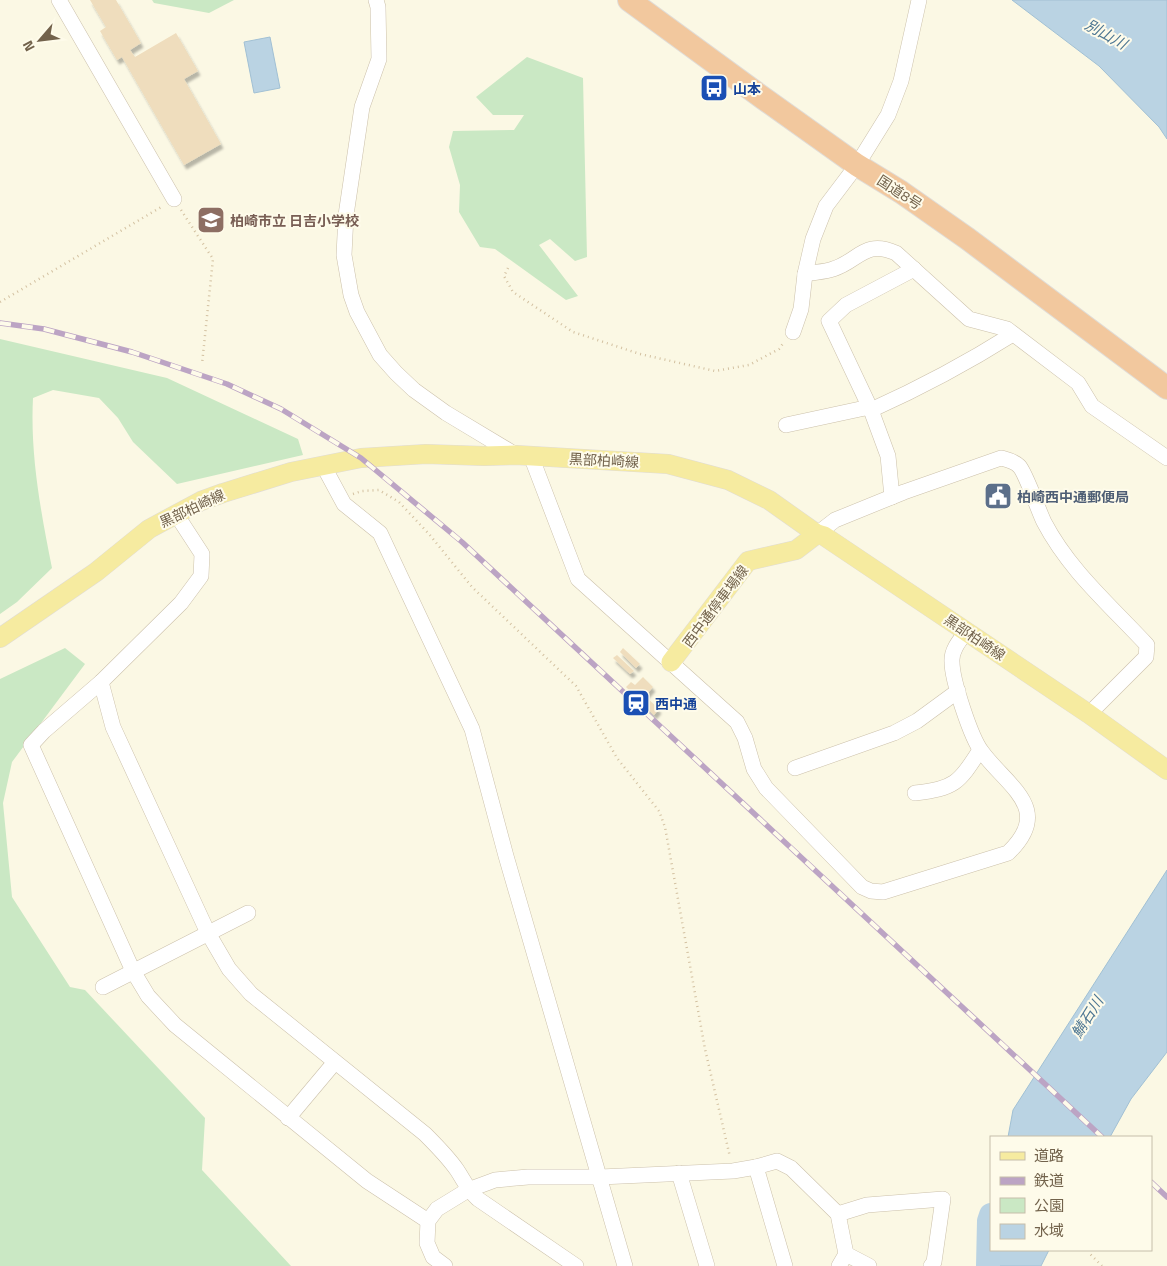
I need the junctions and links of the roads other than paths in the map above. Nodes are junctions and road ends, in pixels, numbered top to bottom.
1 (59, 0) edge
2 (376, 0) edge
3 (629, 0) edge
4 (919, 0) edge
5 (857, 164) junction
6 (174, 199) road end
7 (914, 269) junction
8 (805, 274) junction
9 (793, 332) road end
10 (1013, 334) junction
11 (1166, 388) edge
12 (871, 410) junction
13 (786, 425) dead end
14 (523, 456) junction
15 (1167, 458) edge
16 (324, 467) junction
17 (892, 497) junction
18 (176, 514) junction
19 (817, 534) junction
20 (967, 631) junction
21 (0, 638) edge
22 (671, 662) junction
23 (101, 682) junction
24 (958, 691) junction
25 (1089, 714) junction
26 (980, 750) junction
27 (795, 768) dead end
28 (1167, 770) edge
29 (914, 793) dead end
30 (248, 913) dead end
31 (208, 933) junction
32 (133, 971) junction
33 (103, 987) dead end
34 (335, 1062) junction
35 (288, 1118) junction
36 (756, 1167) junction
37 (679, 1173) junction
38 (600, 1177) junction
39 (468, 1190) junction
40 (838, 1214) junction
41 (428, 1221) junction
42 (843, 1260) edge
43 (445, 1266) edge
44 (576, 1266) edge
45 (625, 1266) edge
46 (707, 1266) edge
47 (785, 1266) edge
48 (869, 1266) edge
49 (931, 1266) edge

1 - 6 street
2 - 14 street
3 - 5 highway, 国道8号
4 - 5 street
5 - 8 street
5 - 11 highway, 国道8号
7 - 8 street
7 - 10 street
7 - 12 street
8 - 9 street
10 - 12 street
10 - 15 street
12 - 13 street
12 - 17 street
14 - 16 main road, 黒部柏崎線
14 - 19 main road, 黒部柏崎線
14 - 22 street
16 - 18 main road, 黒部柏崎線
16 - 38 street
17 - 19 street
17 - 25 street
18 - 21 main road, 黒部柏崎線
18 - 23 street
19 - 20 main road, 黒部柏崎線
19 - 22 main road, 西中通停車場線
20 - 24 street
20 - 25 main road, 黒部柏崎線
22 - 26 street
23 - 31 street
23 - 32 street
24 - 26 street
24 - 27 street
25 - 28 main road, 黒部柏崎線
26 - 29 street
30 - 31 street
31 - 32 street
31 - 34 street
32 - 33 street
32 - 35 street
34 - 35 street
34 - 39 street
35 - 41 street
36 - 37 street
36 - 40 street
36 - 47 street
37 - 38 street
37 - 46 street
38 - 39 street
38 - 45 street
39 - 41 street
39 - 44 street
40 - 42 street
40 - 49 street
41 - 43 street
42 - 48 street

